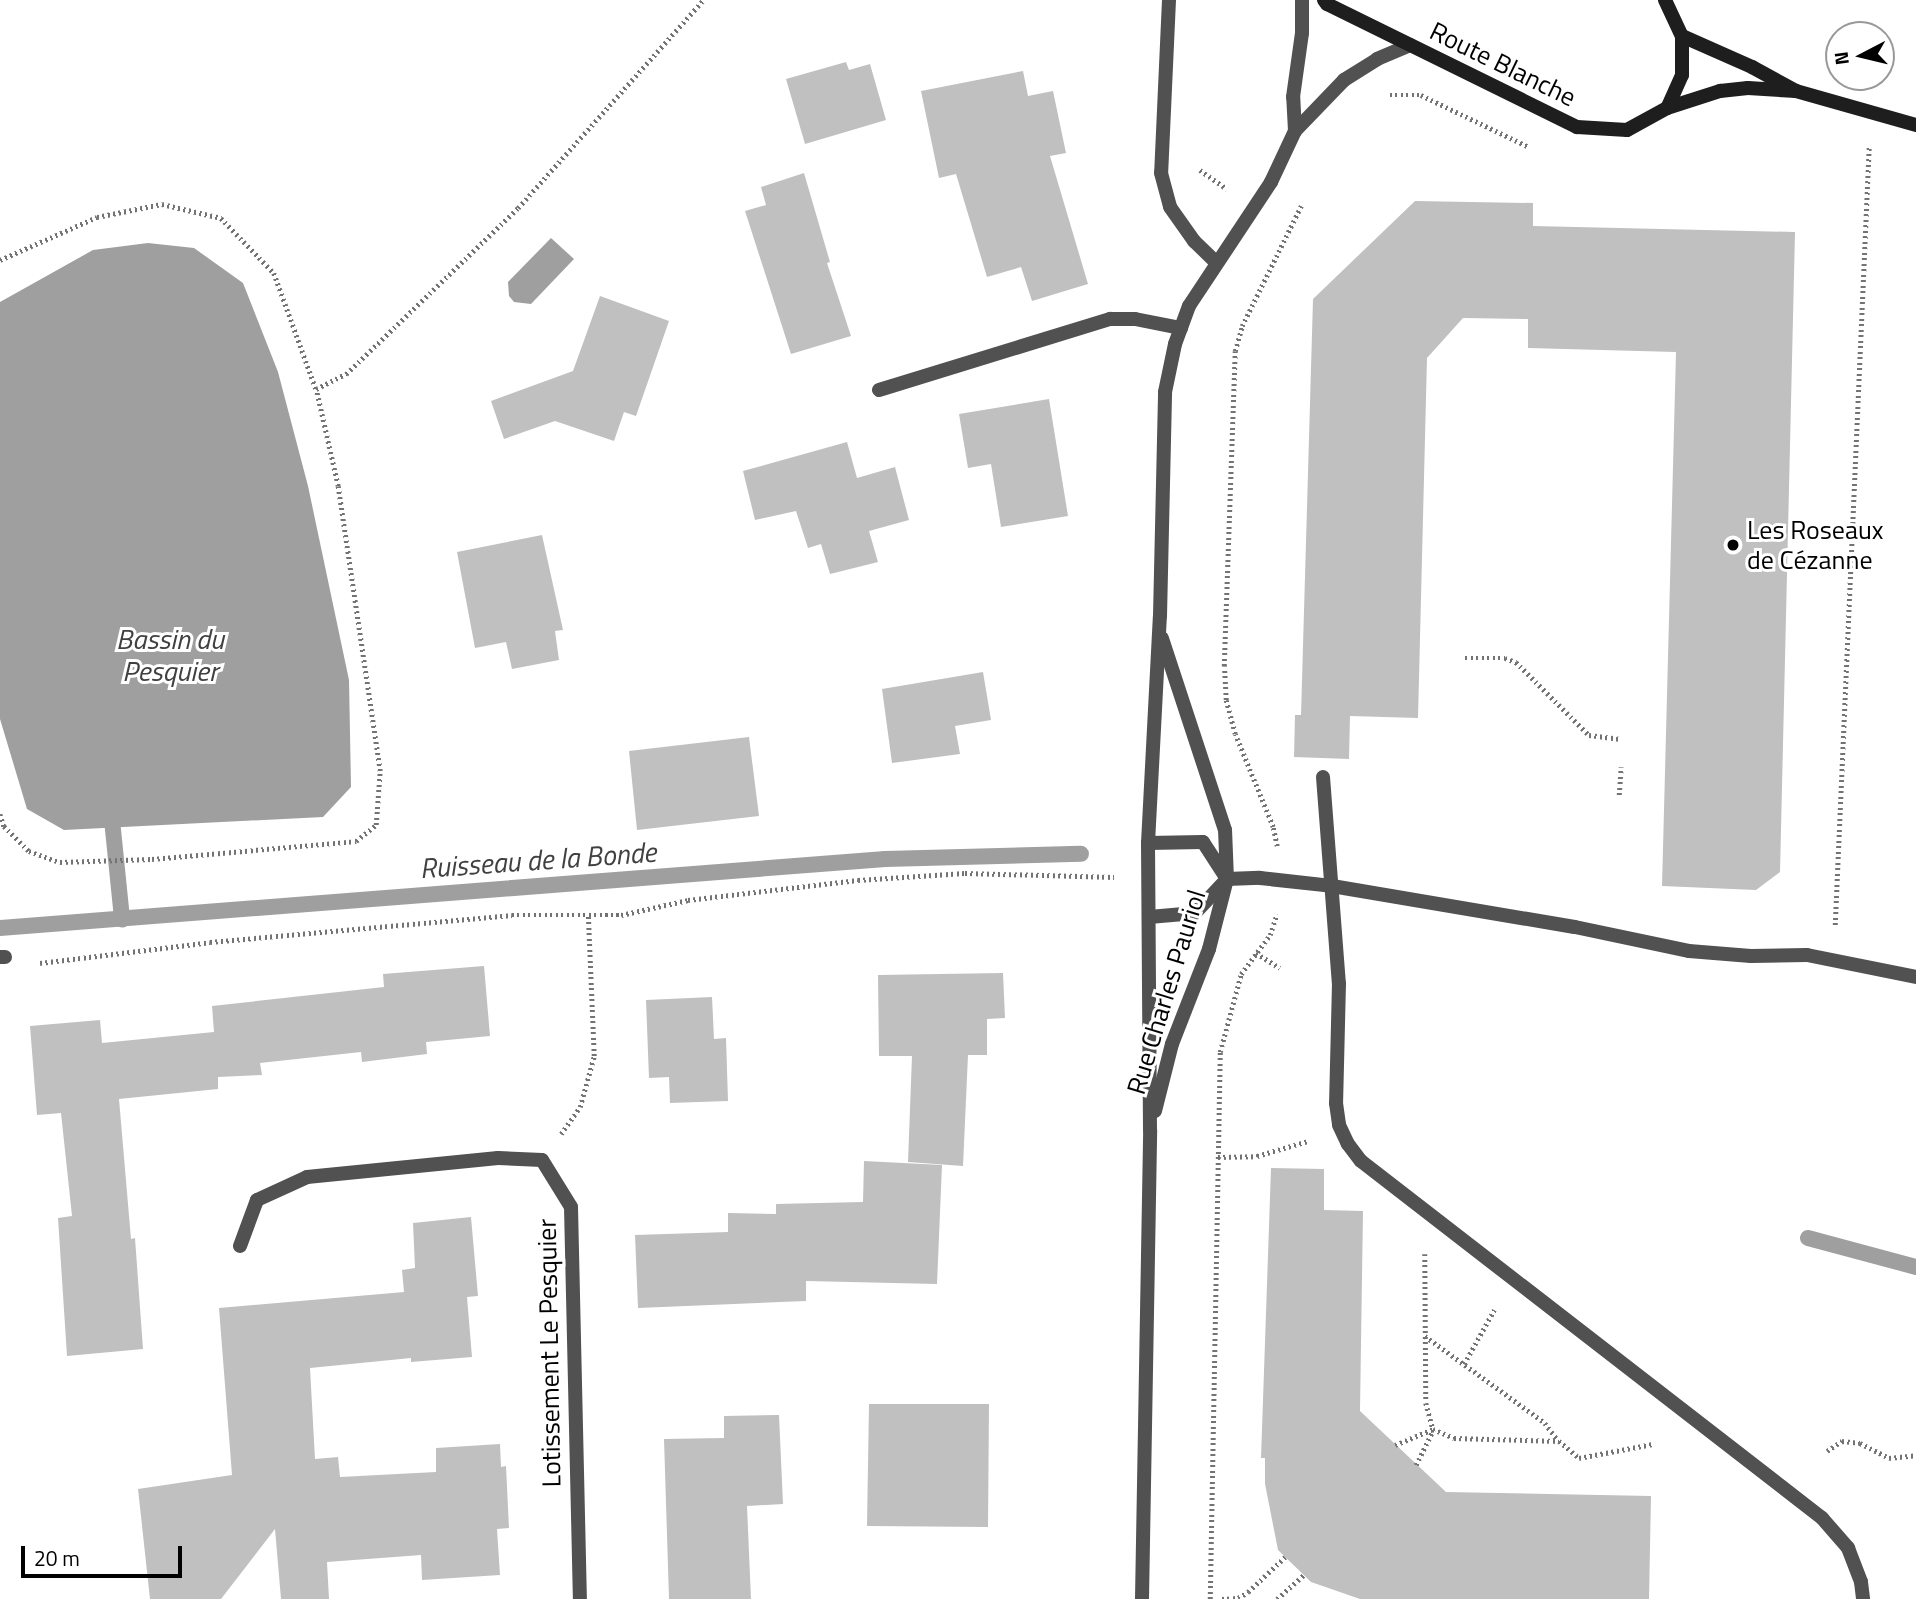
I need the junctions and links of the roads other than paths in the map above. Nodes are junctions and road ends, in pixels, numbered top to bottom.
1 (1170, 0) edge
2 (1301, 0) edge
3 (1324, 0) edge
4 (1665, 0) edge
5 (1682, 36) junction
6 (1410, 45) junction
7 (1796, 91) junction
8 (1667, 108) junction
9 (1916, 125) edge
10 (1296, 131) junction
11 (1216, 262) junction
12 (1181, 328) junction
13 (879, 390) dead end
14 (1159, 626) junction
15 (1323, 777) dead end
16 (1148, 843) junction
17 (1227, 879) junction
18 (1332, 886) junction
19 (1149, 917) junction
20 (1916, 977) edge
21 (1150, 1130) junction
22 (240, 1246) dead end
23 (580, 1599) edge
24 (1142, 1599) edge
25 (1863, 1599) edge

1 - 11 street
2 - 10 street
3 - 6 street, Route Blanche
4 - 5 street
5 - 7 street, Route Blanche
5 - 8 street
6 - 8 street, Route Blanche
6 - 10 street, Rue Charles Pauriol
7 - 8 street, Route Blanche
7 - 9 street, Route Blanche
10 - 11 street, Rue Charles Pauriol
11 - 12 street, Rue Charles Pauriol
12 - 13 street
12 - 14 street, Rue Charles Pauriol
14 - 16 street, Rue Charles Pauriol
14 - 17 street, Rue Charles Pauriol
15 - 18 street
16 - 17 street
16 - 19 street, Rue Charles Pauriol
17 - 18 street
17 - 19 street
17 - 21 street, Rue Charles Pauriol
18 - 20 street
18 - 25 street
19 - 21 street, Rue Charles Pauriol
21 - 24 street, Rue Charles Pauriol
22 - 23 street, Lotissement Le Pesquier

